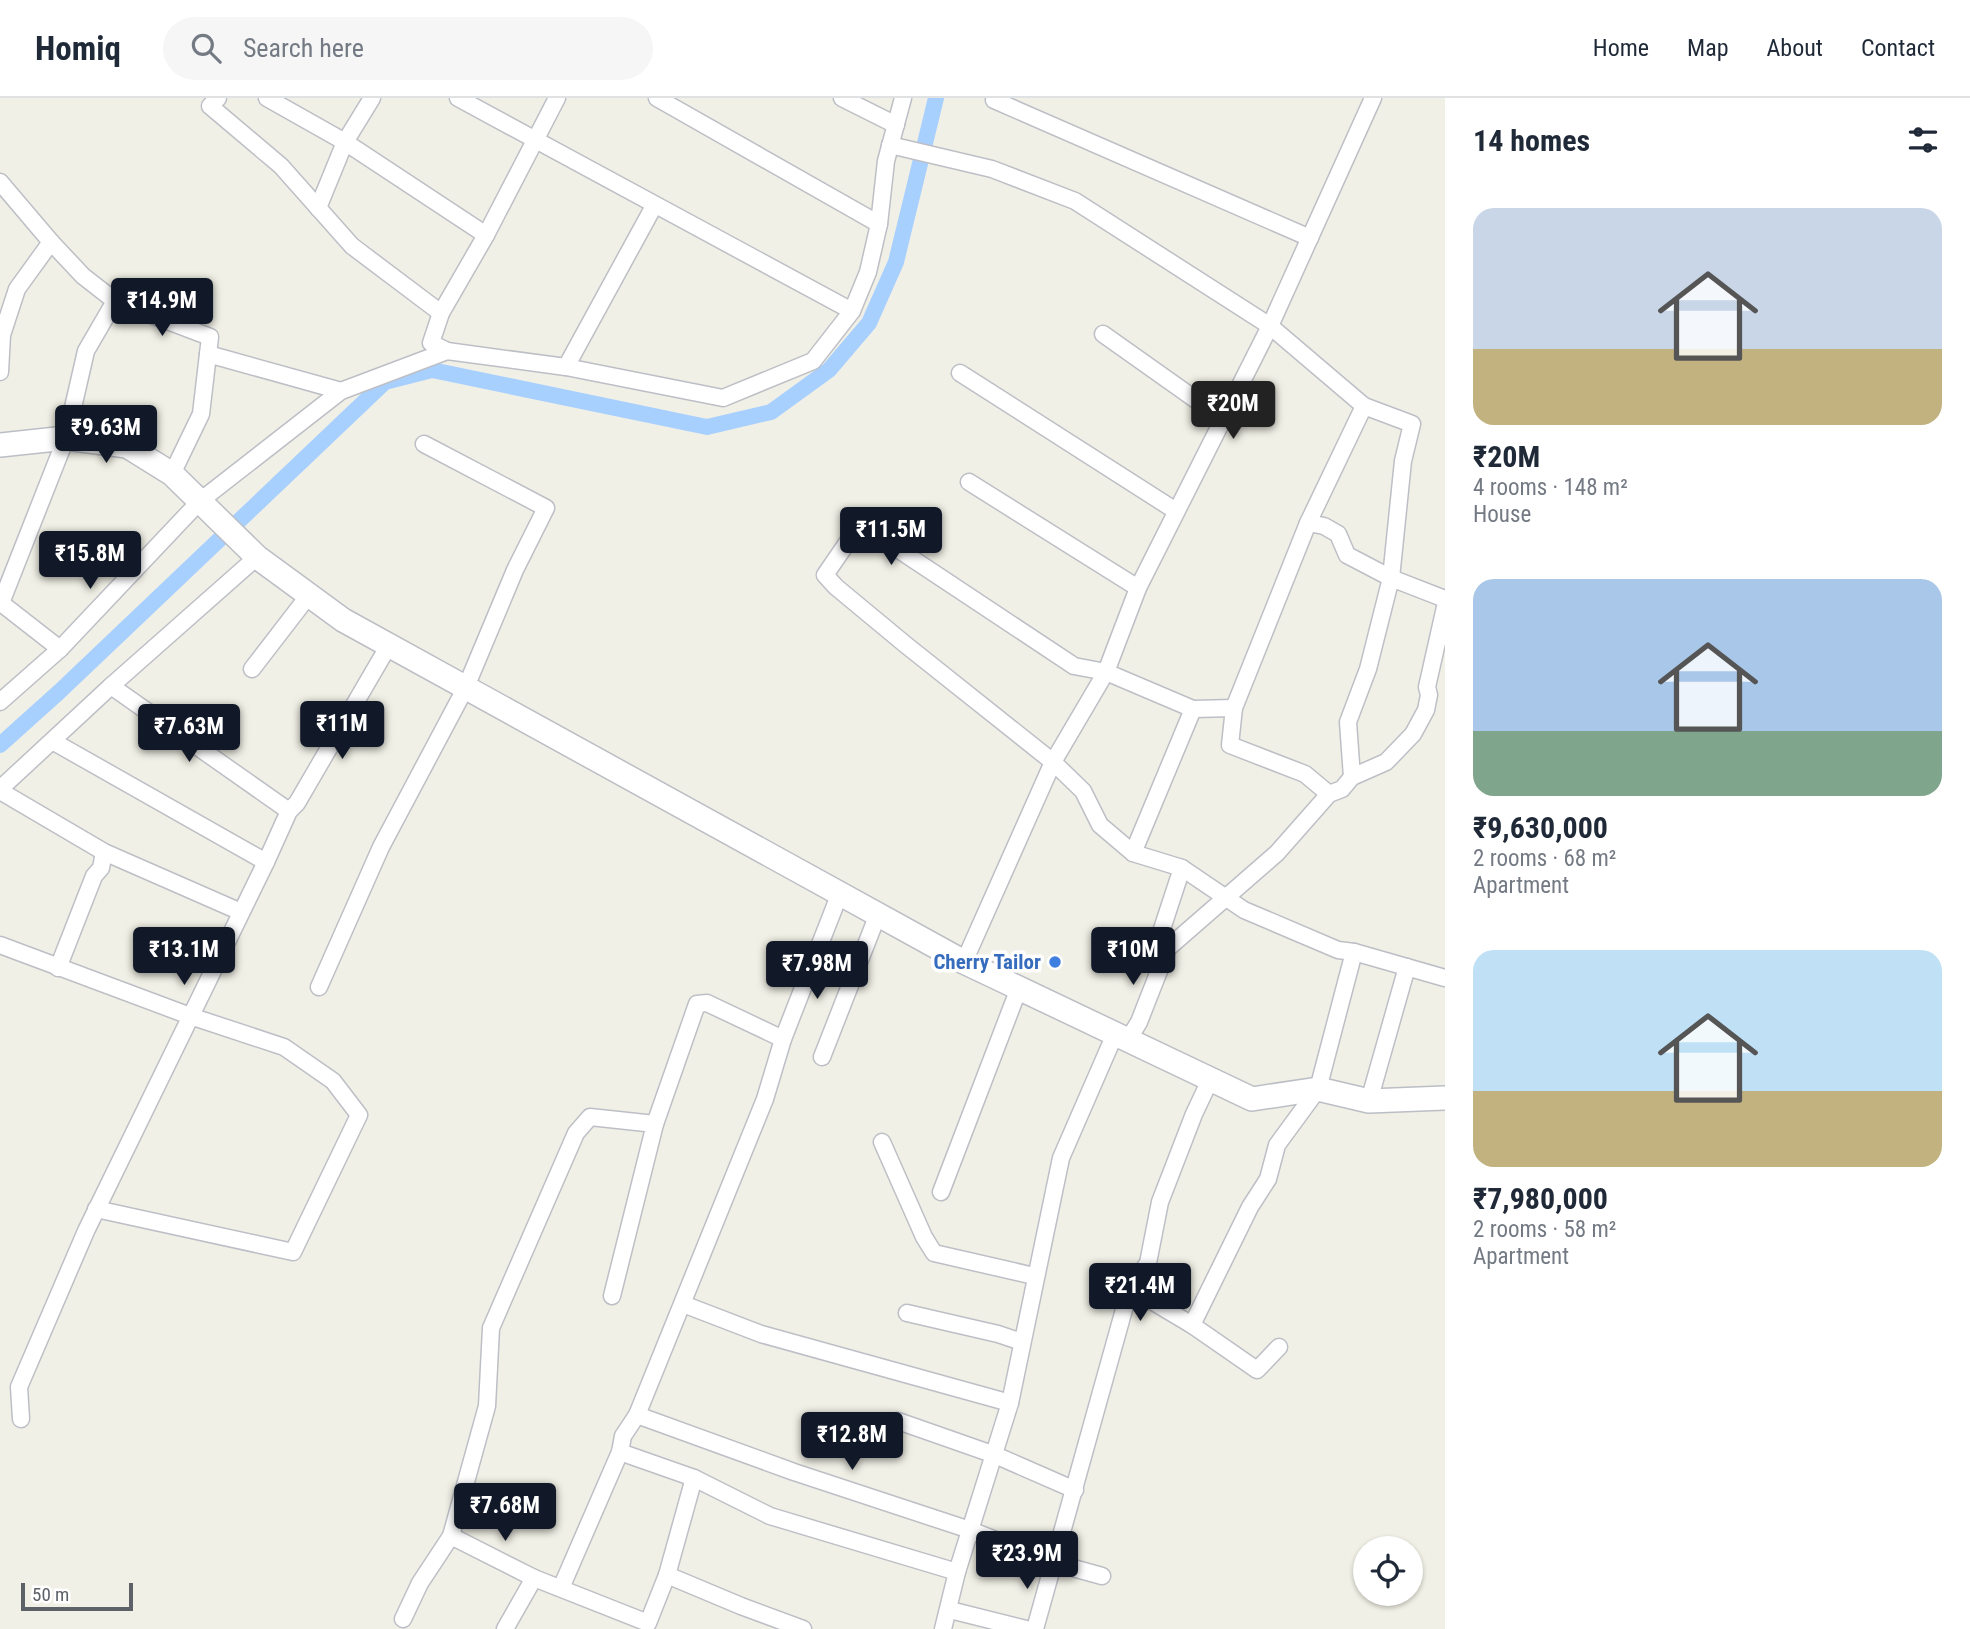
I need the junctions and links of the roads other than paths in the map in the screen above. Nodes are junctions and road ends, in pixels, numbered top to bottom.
1 (267, 98) edge
2 (372, 98) edge
3 (458, 98) edge
4 (557, 98) edge
5 (656, 98) edge
6 (842, 98) edge
7 (903, 98) edge
8 (1373, 98) edge
9 (994, 100) edge
10 (209, 101) edge
11 (895, 125) junction
12 (535, 139) junction
13 (345, 142) junction
14 (890, 145) junction
15 (0, 182) edge
16 (654, 206) junction
17 (318, 208) junction
18 (879, 224) junction
19 (486, 235) junction
20 (1310, 238) junction
21 (51, 242) junction
22 (115, 301) junction
23 (852, 312) junction
24 (441, 313) junction
25 (1270, 326) junction
26 (1102, 334) dead end
27 (447, 351) junction
28 (208, 354) junction
29 (566, 367) junction
30 (0, 372) edge
31 (960, 373) dead end
32 (341, 391) junction
33 (1364, 406) junction
34 (1223, 419) junction
35 (66, 438) junction
36 (424, 444) dead end
37 (0, 445) edge
38 (172, 474) junction
39 (970, 482) dead end
40 (203, 504) junction
41 (1176, 512) junction
42 (1308, 523) junction
43 (254, 555) junction
44 (1391, 578) junction
45 (1138, 588) junction
46 (309, 595) junction
47 (1445, 599) edge
48 (0, 603) edge
49 (1445, 607) edge
50 (389, 645) junction
51 (60, 649) junction
52 (252, 668) dead end
53 (1106, 672) junction
54 (111, 686) junction
55 (466, 687) junction
56 (1429, 695) junction
57 (0, 702) edge
58 (1445, 702) edge
59 (1234, 708) junction
60 (1193, 709) junction
61 (54, 741) junction
62 (1053, 762) junction
63 (1352, 777) junction
64 (0, 790) edge
65 (1329, 794) junction
66 (289, 811) junction
67 (104, 852) junction
68 (1133, 853) junction
69 (266, 862) junction
70 (1182, 868) junction
71 (840, 893) junction
72 (1228, 897) junction
73 (240, 912) junction
74 (878, 914) junction
75 (0, 945) edge
76 (1168, 948) junction
77 (1354, 952) junction
78 (964, 962) junction
79 (1406, 967) junction
80 (58, 968) junction
81 (1445, 978) edge
82 (319, 987) dead end
83 (1019, 988) junction
84 (190, 1016) junction
85 (1122, 1037) junction
86 (783, 1038) junction
87 (822, 1057) dead end
88 (1211, 1078) junction
89 (1318, 1089) junction
90 (1445, 1098) edge
91 (1369, 1101) junction
92 (655, 1124) junction
93 (882, 1142) dead end
94 (941, 1192) dead end
95 (96, 1209) junction
96 (1034, 1276) junction
97 (1130, 1288) junction
98 (612, 1296) dead end
99 (682, 1304) junction
100 (907, 1313) dead end
101 (1192, 1325) junction
102 (1022, 1342) junction
103 (1279, 1347) dead end
104 (1010, 1403) junction
105 (637, 1415) junction
106 (21, 1419) dead end
107 (898, 1421) dead end
108 (620, 1452) junction
109 (995, 1455) junction
110 (694, 1478) junction
111 (1075, 1490) junction
112 (970, 1530) junction
113 (451, 1536) junction
114 (1055, 1563) junction
115 (957, 1572) junction
116 (667, 1575) junction
117 (1102, 1576) dead end
118 (534, 1578) junction
119 (561, 1588) junction
120 (950, 1609) junction
121 (403, 1619) dead end
122 (505, 1629) edge
123 (803, 1629) edge
124 (943, 1629) edge
125 (1026, 1629) edge
126 (1035, 1629) edge

1 - 13 street
2 - 13 street
3 - 12 street
4 - 12 street
5 - 18 street
6 - 11 street
7 - 11 street
8 - 20 street
9 - 20 street
10 - 17 street
11 - 14 street
12 - 16 street
12 - 19 street
13 - 17 street
13 - 19 street
14 - 18 street
14 - 25 street
15 - 21 street
16 - 23 street
16 - 29 street
17 - 24 street
18 - 23 street
19 - 24 street
20 - 25 street
21 - 22 street
21 - 30 street
22 - 28 street
22 - 35 street
23 - 29 street
24 - 27 street
25 - 33 street
25 - 34 street
26 - 34 street
27 - 29 street
27 - 32 street
28 - 32 street
28 - 38 street
31 - 41 street
32 - 40 street
33 - 42 street
33 - 44 street
34 - 41 street
35 - 37 main road
35 - 38 main road
35 - 48 street
36 - 55 street
38 - 40 main road
39 - 45 street
40 - 43 main road
40 - 51 street
41 - 45 street
42 - 44 street
42 - 59 street
43 - 46 main road
43 - 54 street
44 - 47 street
44 - 63 street
45 - 53 street
46 - 50 main road
46 - 52 street
48 - 51 street
49 - 56 street
50 - 55 main road
50 - 66 street
51 - 57 street
53 - 60 street
53 - 62 street
53 - 62 street
54 - 61 street
54 - 66 street
55 - 71 main road
55 - 82 street
56 - 58 street
56 - 63 street
59 - 60 street
59 - 65 street
60 - 68 street
61 - 64 street
61 - 69 street
62 - 68 street
62 - 78 street
63 - 65 street
64 - 67 street
65 - 72 street
66 - 69 street
67 - 73 street
67 - 80 street
68 - 70 street
69 - 73 street
70 - 72 street
70 - 76 street
71 - 74 main road
71 - 86 street
72 - 76 street
72 - 77 street
73 - 84 street
74 - 78 main road
74 - 87 street
75 - 80 street
76 - 85 street
77 - 79 street
77 - 89 street
78 - 83 main road
79 - 81 street
79 - 91 street
80 - 84 street
83 - 85 main road
83 - 94 street
84 - 95 street
84 - 95 street
85 - 88 main road
85 - 96 street
86 - 92 street
86 - 99 street
88 - 89 main road
88 - 97 street
89 - 91 main road
89 - 101 street
90 - 91 main road
92 - 98 street
92 - 113 street
93 - 96 street
95 - 106 street
96 - 102 street
97 - 101 street
97 - 111 street
99 - 104 street
99 - 105 street
100 - 102 street
101 - 103 street
102 - 104 street
104 - 109 street
105 - 108 street
105 - 112 street
107 - 109 street
108 - 110 street
108 - 119 street
109 - 111 street
109 - 112 street
110 - 115 street
110 - 116 street
111 - 114 street
112 - 114 street
112 - 115 street
113 - 118 street
113 - 121 street
114 - 117 street
114 - 126 street
115 - 120 street
116 - 119 street
116 - 123 street
118 - 119 street
118 - 122 street
120 - 124 street
120 - 125 street

